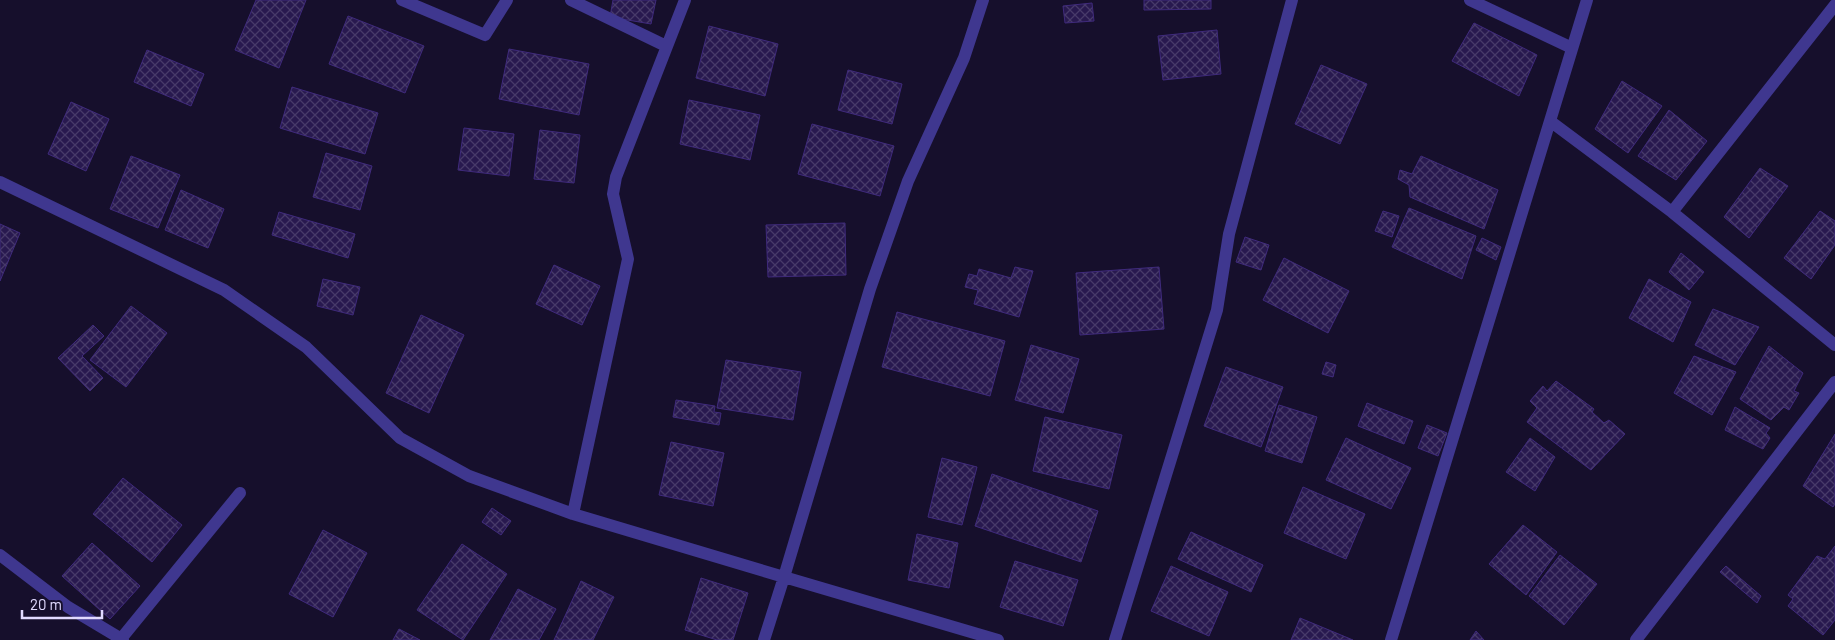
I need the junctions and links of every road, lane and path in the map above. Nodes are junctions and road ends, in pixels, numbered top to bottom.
1 (402, 0) edge
2 (507, 0) edge
3 (570, 0) edge
4 (685, 0) edge
5 (983, 0) edge
6 (1292, 0) edge
7 (1470, 0) edge
8 (1587, 0) edge
9 (1835, 5) edge
10 (666, 46) junction
11 (1572, 48) junction
12 (1550, 121) junction
13 (0, 182) edge
14 (1672, 212) junction
15 (1835, 346) edge
16 (1835, 382) edge
17 (240, 493) dead end
18 (573, 514) junction
19 (0, 555) edge
20 (784, 577) junction
21 (121, 640) edge
22 (764, 640) edge
23 (998, 640) edge
24 (1115, 640) edge
25 (1391, 640) edge
26 (1636, 640) edge

1 - 2 street
3 - 10 street
4 - 10 street
5 - 20 street
6 - 24 street
7 - 11 street
8 - 11 street
9 - 14 street
10 - 18 street
11 - 12 street
12 - 14 street
12 - 25 street
13 - 18 street
14 - 15 street
16 - 26 street
17 - 21 street
18 - 20 street
19 - 21 street
20 - 22 street
20 - 23 street

